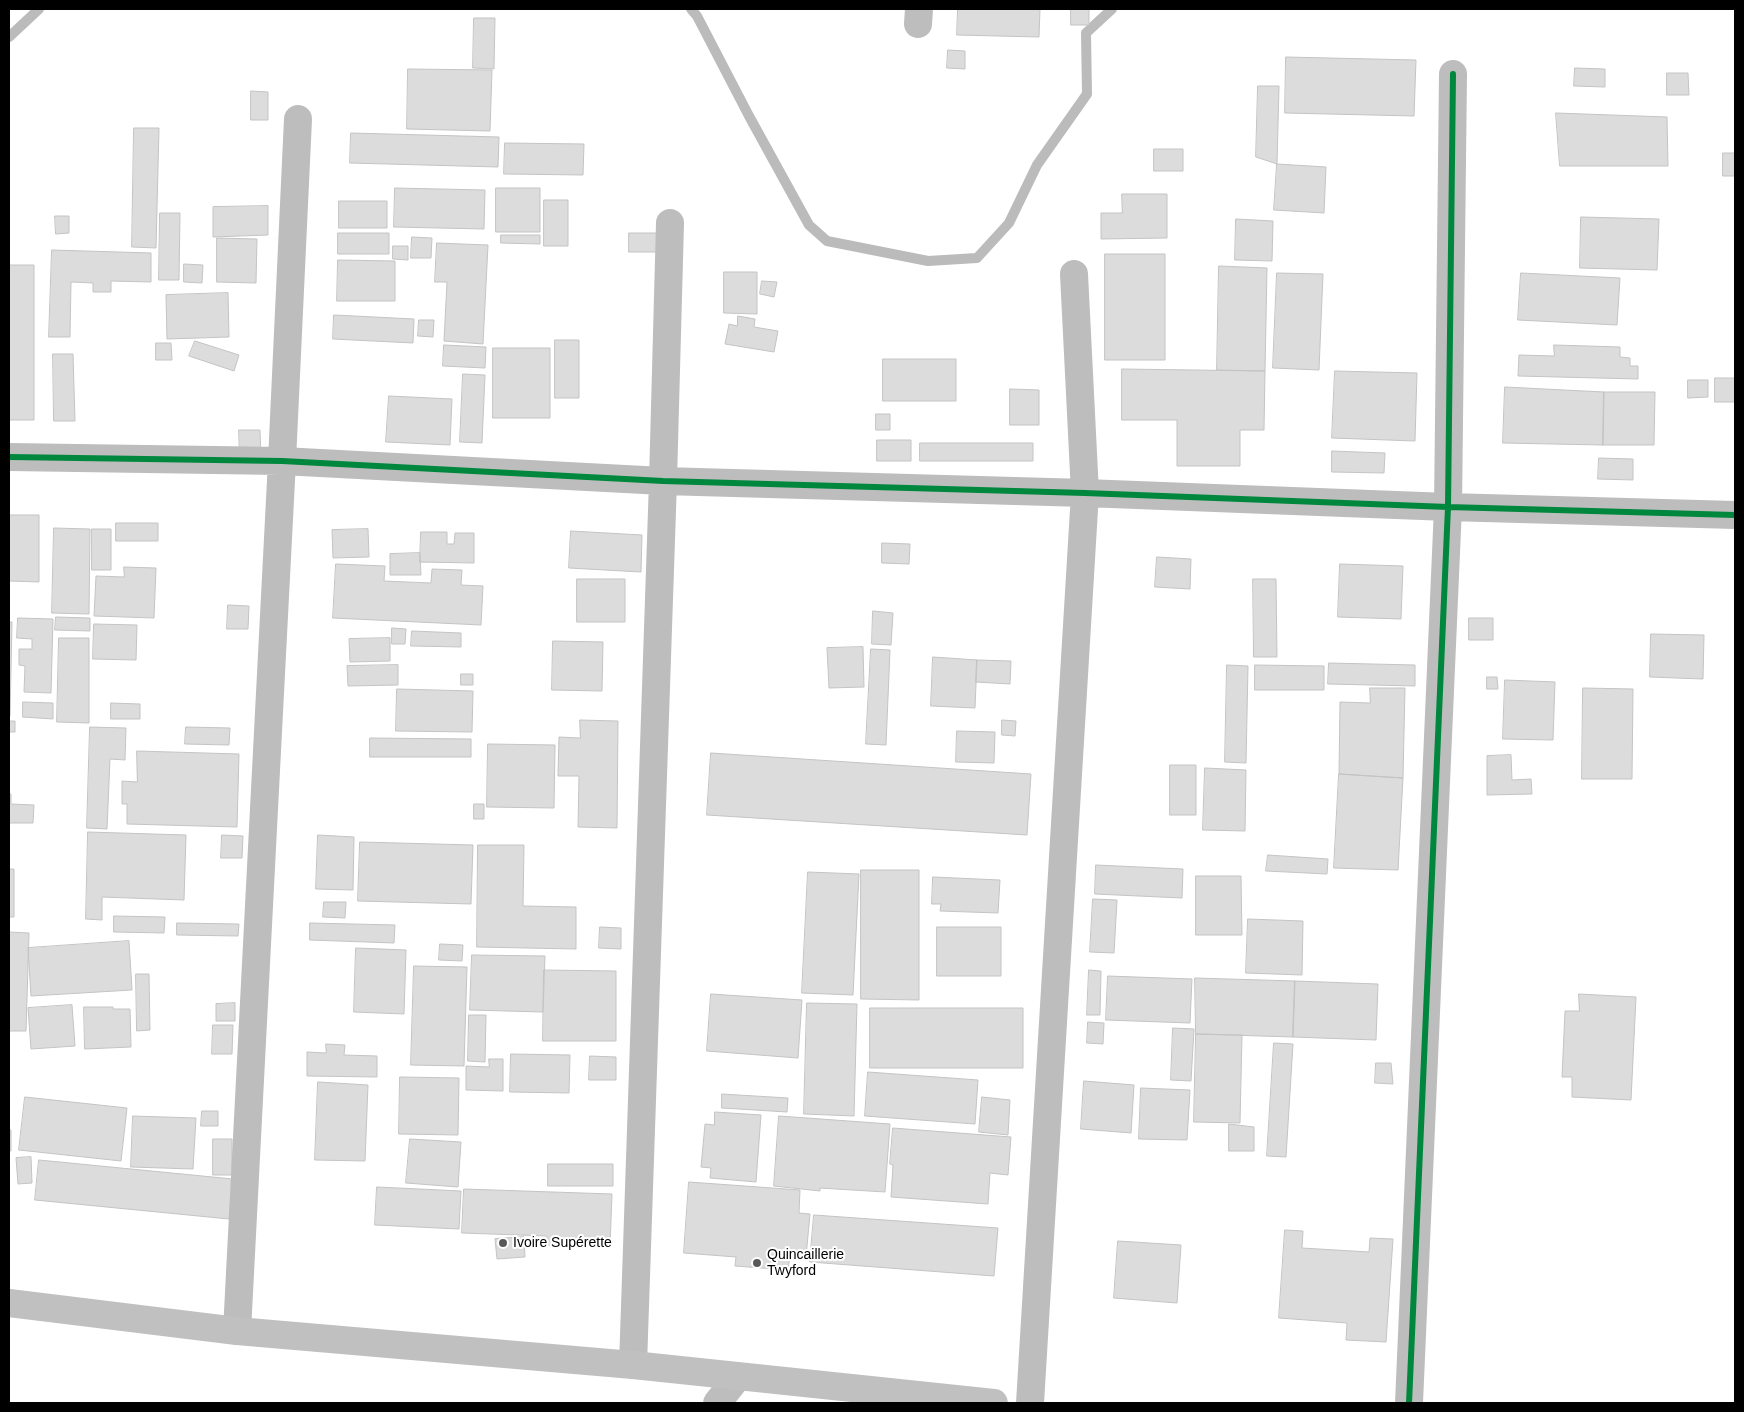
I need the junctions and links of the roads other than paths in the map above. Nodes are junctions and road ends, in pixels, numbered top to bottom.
1 (1453, 74) dead end
2 (298, 119) dead end
3 (670, 223) dead end
4 (1074, 274) dead end
5 (9, 458) edge
6 (282, 461) junction
7 (663, 481) junction
8 (1086, 493) junction
9 (1448, 507) junction
10 (1735, 515) edge
11 (9, 1303) edge
12 (237, 1330) junction
13 (633, 1366) junction
14 (737, 1378) junction
15 (923, 1399) edge
16 (717, 1403) edge
17 (994, 1403) edge
18 (1030, 1403) edge
19 (1409, 1403) edge

1 - 9 street
2 - 6 street
3 - 7 street
4 - 8 street
5 - 6 street
6 - 7 street
6 - 12 street
7 - 8 street
7 - 13 street
8 - 9 street
8 - 18 street
9 - 10 street
9 - 19 street
11 - 12 street
12 - 13 street
13 - 14 street
14 - 15 street
14 - 16 street
15 - 17 street

